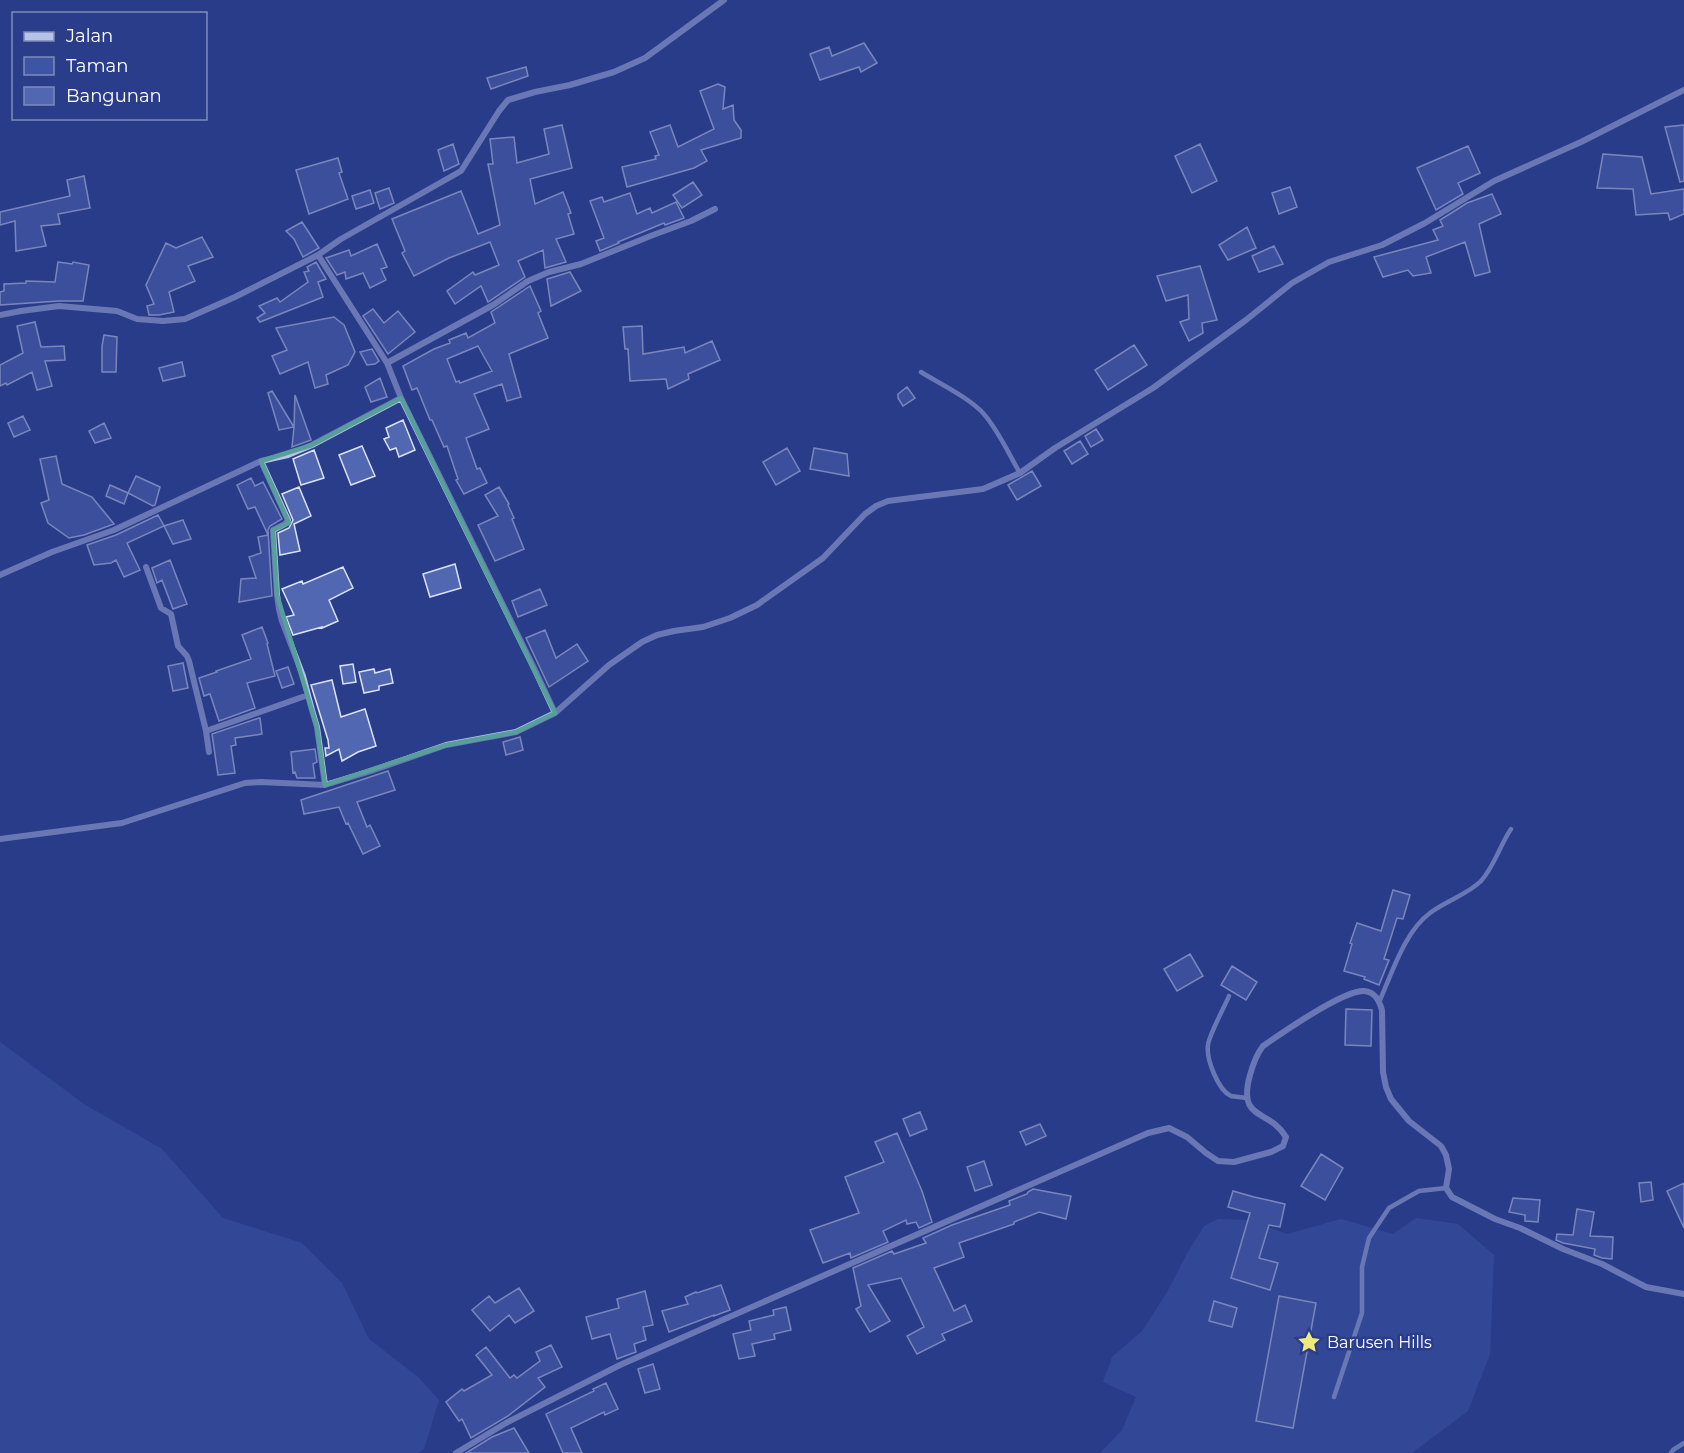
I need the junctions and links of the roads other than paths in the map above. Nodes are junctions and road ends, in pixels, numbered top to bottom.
1 (724, 0) edge
2 (1684, 90) edge
3 (715, 210) dead end
4 (318, 255) junction
5 (0, 315) edge
6 (387, 363) junction
7 (921, 372) dead end
8 (401, 398) junction
9 (261, 461) junction
10 (1020, 473) junction
11 (146, 567) dead end
12 (0, 575) edge
13 (308, 695) junction
14 (555, 712) junction
15 (206, 731) junction
16 (208, 752) dead end
17 (325, 785) junction
18 (1511, 829) dead end
19 (0, 839) edge
20 (1229, 996) dead end
21 (1380, 1000) junction
22 (1246, 1098) junction
23 (1446, 1188) junction
24 (1684, 1294) edge
25 (1334, 1397) dead end
26 (456, 1453) edge

1 - 4 street
2 - 10 street
3 - 6 street
4 - 5 street
4 - 6 street
6 - 8 street
7 - 10 lane
8 - 9 street
8 - 14 street
9 - 12 street
9 - 13 street
10 - 14 street
11 - 15 street
13 - 15 street
13 - 17 street
14 - 17 street
15 - 16 street
17 - 19 street
18 - 21 lane
20 - 22 lane
21 - 22 street
21 - 23 street
22 - 26 street
23 - 24 street
23 - 25 lane

